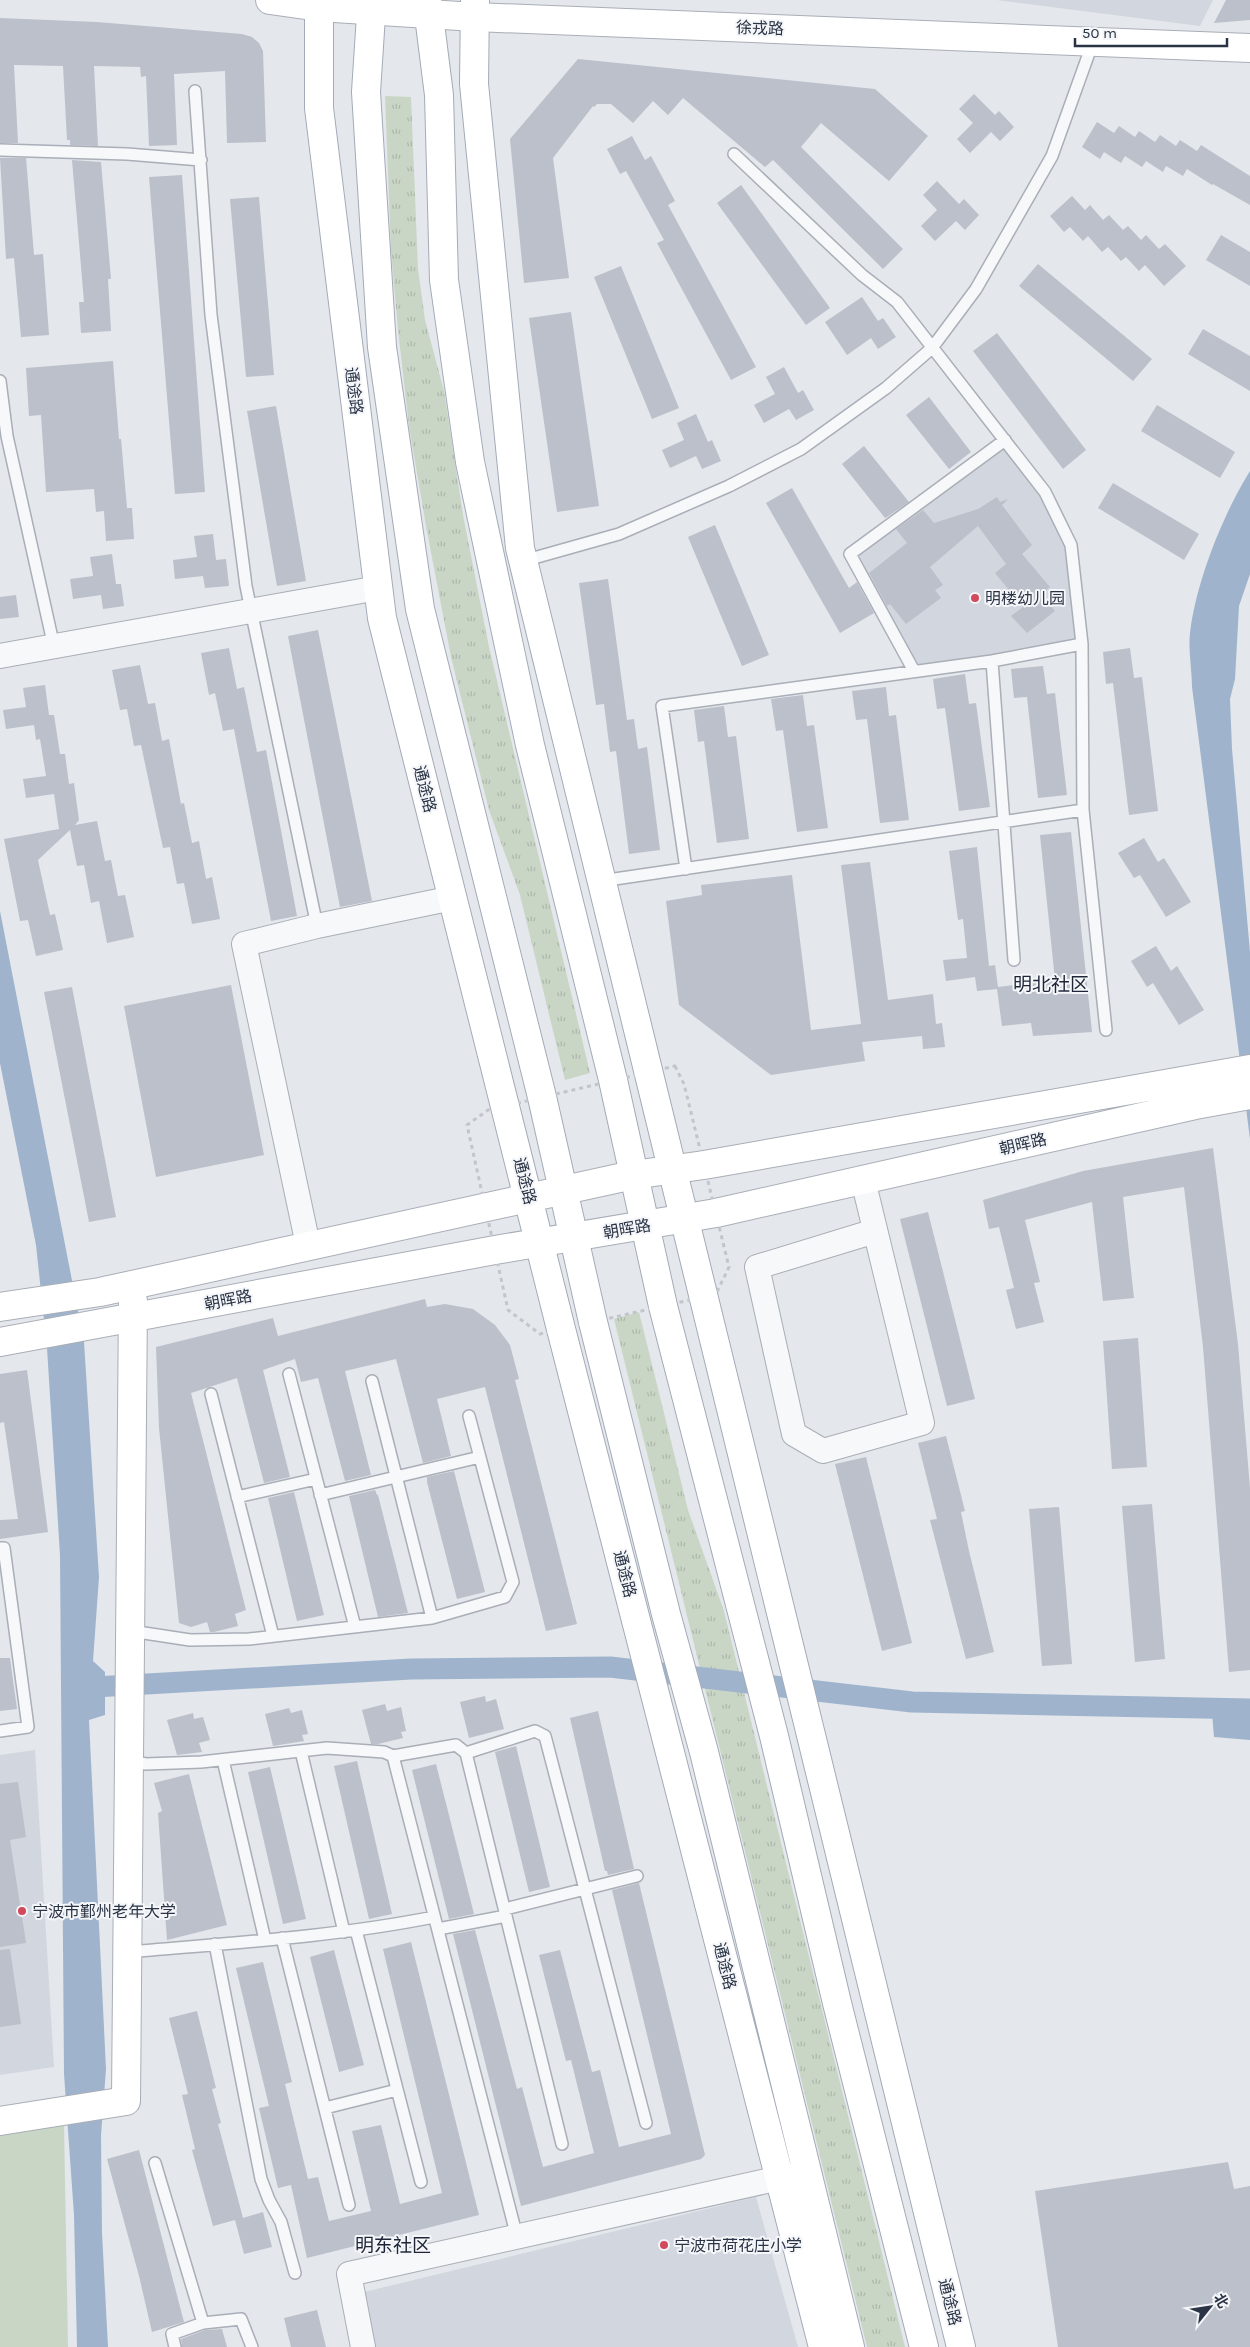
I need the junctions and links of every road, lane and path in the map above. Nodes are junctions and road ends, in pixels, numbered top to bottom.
1 (270, 0) edge
2 (319, 4) edge
3 (372, 6) edge
4 (427, 6) edge
5 (475, 8) edge
6 (1094, 42) junction
7 (1250, 48) edge
8 (195, 91) dead end
9 (0, 150) edge
10 (734, 154) dead end
11 (201, 160) junction
12 (932, 348) junction
13 (0, 381) edge
14 (1005, 440) junction
15 (523, 561) junction
16 (378, 588) junction
17 (250, 611) junction
18 (1082, 644) junction
19 (54, 647) junction
20 (0, 656) edge
21 (992, 661) junction
22 (914, 671) junction
23 (1083, 810) junction
24 (1004, 822) junction
25 (686, 868) junction
26 (601, 881) junction
27 (453, 898) junction
28 (317, 926) junction
29 (1014, 960) dead end
30 (1106, 1030) dead end
31 (1250, 1069) edge
32 (1196, 1092) junction
33 (1250, 1095) edge
34 (672, 1169) junction
35 (633, 1175) junction
36 (863, 1180) junction
37 (563, 1188) junction
38 (528, 1196) junction
39 (684, 1219) junction
40 (646, 1226) junction
41 (875, 1231) junction
42 (574, 1238) junction
43 (540, 1243) junction
44 (308, 1245) junction
45 (134, 1284) junction
46 (8, 1305) edge
47 (123, 1320) junction
48 (13, 1340) edge
49 (289, 1374) dead end
50 (372, 1381) dead end
51 (211, 1394) dead end
52 (469, 1416) dead end
53 (480, 1457) junction
54 (396, 1477) junction
55 (316, 1479) junction
56 (320, 1495) junction
57 (237, 1496) junction
58 (0, 1548) edge
59 (432, 1618) junction
60 (355, 1627) junction
61 (131, 1636) junction
62 (272, 1636) junction
63 (0, 1731) edge
64 (301, 1751) junction
65 (466, 1753) junction
66 (393, 1756) junction
67 (223, 1760) junction
68 (129, 1761) junction
69 (637, 1876) dead end
70 (585, 1890) junction
71 (505, 1912) junction
72 (434, 1916) junction
73 (356, 1930) junction
74 (438, 1930) junction
75 (344, 1932) junction
76 (282, 1938) junction
77 (264, 1940) junction
78 (215, 1944) junction
79 (128, 1952) junction
80 (397, 2090) junction
81 (325, 2108) junction
82 (0, 2121) edge
83 (646, 2123) dead end
84 (562, 2144) dead end
85 (155, 2163) dead end
86 (807, 2172) junction
87 (780, 2179) junction
88 (421, 2182) dead end
89 (349, 2205) dead end
90 (517, 2237) junction
91 (295, 2273) dead end
92 (202, 2322) junction
93 (175, 2347) edge
94 (252, 2347) edge
95 (363, 2347) edge
96 (823, 2347) edge
97 (850, 2347) edge
98 (924, 2347) edge
99 (960, 2347) edge

1 - 2 main road, 徐戎路
2 - 3 main road, 徐戎路
2 - 16 main road, 通途路
3 - 4 main road, 徐戎路
3 - 37 main road, 通途路
4 - 5 main road, 徐戎路
4 - 35 main road
5 - 6 main road, 徐戎路
5 - 15 main road, 通途路
6 - 7 main road, 徐戎路
6 - 12 lane
8 - 11 lane
9 - 11 lane
10 - 12 lane
11 - 17 lane
12 - 14 lane
12 - 15 lane
13 - 19 lane
14 - 18 lane
14 - 22 lane
15 - 26 main road, 通途路
16 - 17 street
16 - 27 main road, 通途路
17 - 19 street
17 - 28 lane
18 - 21 lane
18 - 23 lane
19 - 20 street
21 - 22 lane
21 - 24 lane
22 - 25 lane
23 - 24 lane
23 - 30 lane
24 - 25 lane
24 - 29 lane
25 - 26 lane
26 - 34 main road, 通途路
27 - 28 street
27 - 38 main road, 通途路
28 - 44 street
31 - 32 main road, 朝晖路
32 - 33 main road, 朝晖路
32 - 34 main road, 朝晖路
32 - 36 main road, 朝晖路
34 - 35 main road, 朝晖路
34 - 39 main road, 通途路
35 - 37 main road, 朝晖路
35 - 40 main road
36 - 39 main road, 朝晖路
36 - 41 street
37 - 38 main road, 朝晖路
37 - 42 main road, 通途路
38 - 43 main road, 通途路
38 - 44 main road, 朝晖路
39 - 40 main road, 朝晖路
39 - 99 main road, 通途路
40 - 42 main road, 朝晖路
40 - 98 main road
41 - 41 street
42 - 43 main road, 朝晖路
42 - 86 main road, 通途路
43 - 47 main road, 朝晖路
43 - 87 main road, 通途路
44 - 45 main road, 朝晖路
45 - 46 main road, 朝晖路
45 - 47 main road
47 - 48 main road, 朝晖路
47 - 61 main road
49 - 55 lane
50 - 54 lane
51 - 57 lane
52 - 53 lane
53 - 54 lane
53 - 59 lane
54 - 56 lane
54 - 59 lane
55 - 56 lane
55 - 57 lane
56 - 60 lane
57 - 62 lane
58 - 63 lane
59 - 60 lane
60 - 62 lane
61 - 62 lane
61 - 68 main road
64 - 66 lane
64 - 67 lane
64 - 75 lane
65 - 66 lane
65 - 70 lane
65 - 71 lane
66 - 72 lane
67 - 68 lane
67 - 77 lane
68 - 79 main road
69 - 70 lane
70 - 71 lane
70 - 83 lane
71 - 74 lane
71 - 84 lane
72 - 73 lane
72 - 74 lane
73 - 75 lane
73 - 80 lane
74 - 90 lane
75 - 76 lane
76 - 77 lane
76 - 81 lane
77 - 78 lane
78 - 79 lane
78 - 91 lane
79 - 82 main road
80 - 81 lane
80 - 88 lane
81 - 89 lane
85 - 92 lane
86 - 87 street
86 - 97 main road, 通途路
87 - 90 street
87 - 96 main road, 通途路
90 - 95 street
92 - 93 lane
92 - 94 lane

